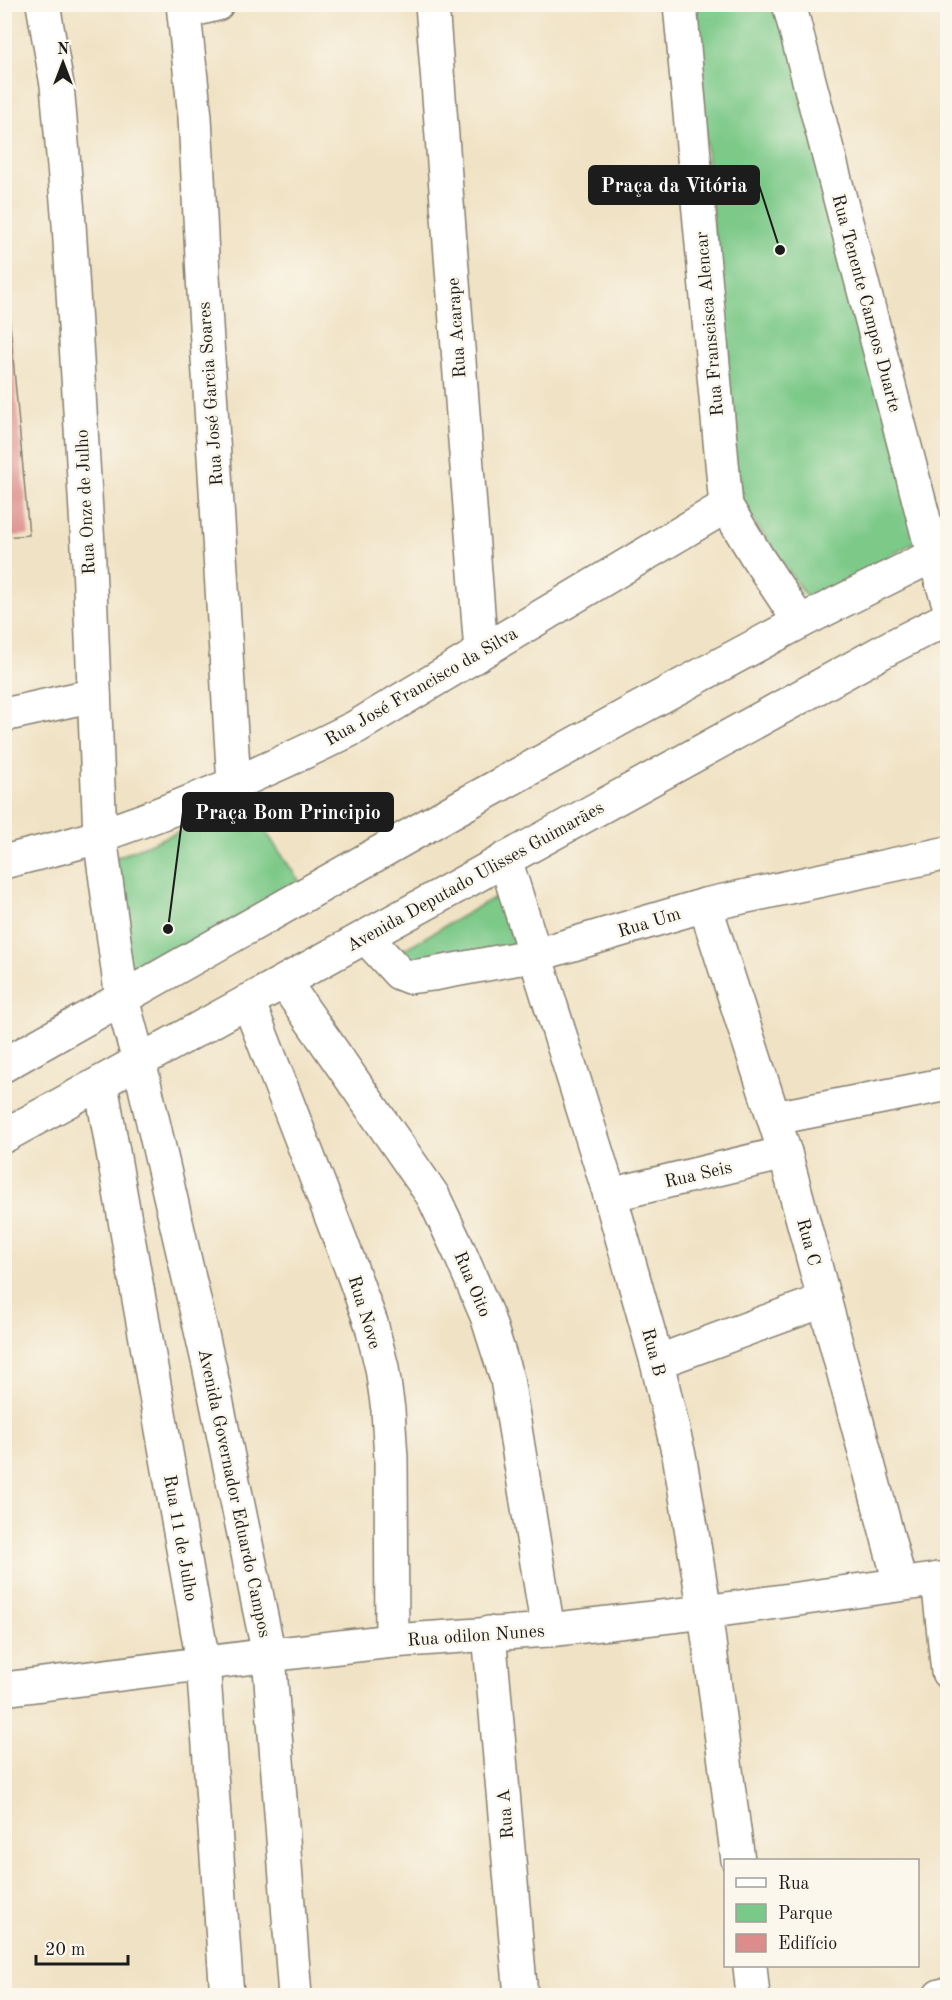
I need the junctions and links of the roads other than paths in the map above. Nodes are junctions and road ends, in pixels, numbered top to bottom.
1 (43, 4) edge
2 (217, 4) edge
3 (432, 4) edge
4 (680, 4) edge
5 (789, 4) edge
6 (184, 8) edge
7 (726, 506) junction
8 (940, 551) edge
9 (948, 601) edge
10 (948, 618) edge
11 (800, 622) junction
12 (481, 652) junction
13 (94, 695) junction
14 (4, 715) edge
15 (234, 784) junction
16 (100, 836) junction
17 (948, 853) edge
18 (504, 859) junction
19 (4, 862) edge
20 (705, 905) junction
21 (368, 936) junction
22 (536, 956) junction
23 (285, 983) junction
24 (122, 999) junction
25 (248, 1001) junction
26 (139, 1061) junction
27 (4, 1065) edge
28 (101, 1084) junction
29 (948, 1084) edge
30 (775, 1118) junction
31 (4, 1136) edge
32 (785, 1153) junction
33 (610, 1195) junction
34 (825, 1300) junction
35 (657, 1362) junction
36 (943, 1578) edge
37 (900, 1583) junction
38 (705, 1612) junction
39 (548, 1630) junction
40 (489, 1633) junction
41 (392, 1641) junction
42 (268, 1654) junction
43 (203, 1662) junction
44 (948, 1672) edge
45 (4, 1689) edge
46 (738, 1859) edge
47 (750, 1967) edge
48 (948, 1994) edge
49 (227, 1995) edge
50 (295, 1995) edge
51 (521, 1995) edge
52 (753, 1995) edge
53 (940, 1995) edge

1 - 13 street, Rua Onze de Julho
2 - 6 street
3 - 12 street, Rua Acarape
4 - 7 street, Rua Franscisca Alencar
5 - 8 street, Rua Tenente Campos Duarte
6 - 15 street, Rua José Garcia Soares
7 - 11 street, Rua Franscisca Alencar
7 - 12 street, Rua José Francisco da Silva
8 - 9 street, Rua Tenente Campos Duarte
8 - 11 street
10 - 18 street, Avenida Deputado Ulisses Guimarães
11 - 24 street
12 - 15 street, Rua José Francisco da Silva
13 - 14 street
13 - 16 street, Rua Onze de Julho
15 - 16 street, Rua José Francisco da Silva
16 - 19 street, Rua José Francisco da Silva
16 - 24 street, Rua Onze de Julho
17 - 20 street, Rua Um
18 - 21 street, Avenida Deputado Ulisses Guimarães
18 - 22 street, Rua B
20 - 22 street, Rua Um
20 - 30 street, Rua C
21 - 22 street, Rua Um
21 - 23 street, Avenida Deputado Ulisses Guimarães
22 - 33 street, Rua B
23 - 25 street, Avenida Deputado Ulisses Guimarães
23 - 39 street, Rua Oito
24 - 26 street, Avenida Governador Eduardo Campos
24 - 27 street
25 - 26 street, Avenida Deputado Ulisses Guimarães
25 - 41 street, Rua Nove
26 - 28 street, Avenida Deputado Ulisses Guimarães
26 - 42 street, Avenida Governador Eduardo Campos
28 - 31 street, Avenida Deputado Ulisses Guimarães
28 - 43 street, Rua 11 de Julho
29 - 30 street
30 - 32 street, Rua C
32 - 33 street, Rua Seis
32 - 34 street, Rua C
33 - 35 street, Rua B
34 - 35 street
34 - 37 street, Rua C
35 - 38 street, Rua B
36 - 37 street, Rua odilon Nunes
36 - 44 street
37 - 38 street, Rua odilon Nunes
38 - 39 street, Rua odilon Nunes
38 - 46 street, Rua B
39 - 40 street, Rua odilon Nunes
40 - 41 street, Rua odilon Nunes
40 - 51 street, Rua A
41 - 42 street, Rua odilon Nunes
42 - 43 street, Rua odilon Nunes
42 - 50 street, Avenida Governador Eduardo Campos
43 - 45 street, Rua odilon Nunes
43 - 49 street, Rua 11 de Julho
47 - 52 street
48 - 53 street

